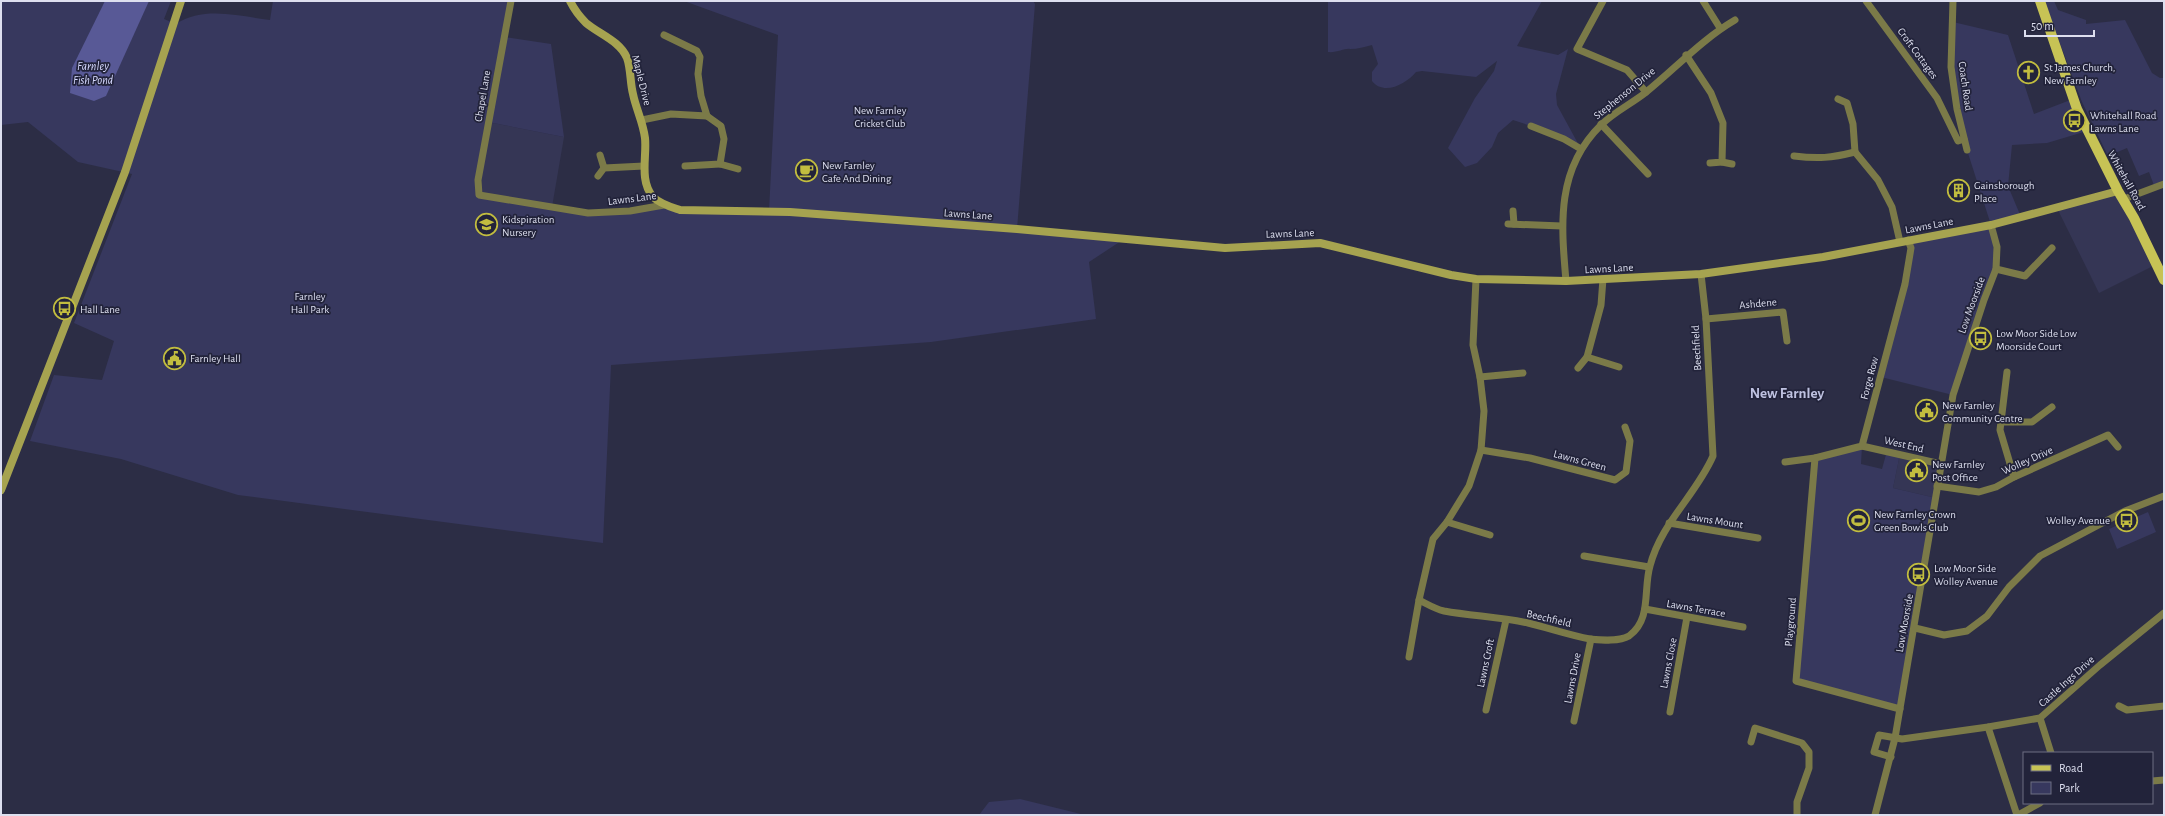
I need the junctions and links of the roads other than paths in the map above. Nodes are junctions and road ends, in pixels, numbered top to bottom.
1 (181, 1) edge
2 (511, 1) edge
3 (570, 1) edge
4 (1603, 1) edge
5 (1703, 1) edge
6 (1866, 1) edge
7 (1953, 1) edge
8 (2040, 1) edge
9 (1735, 20) dead end
10 (1720, 28) junction
11 (664, 35) dead end
12 (1686, 55) junction
13 (1646, 92) junction
14 (1838, 99) dead end
15 (707, 116) junction
16 (642, 120) junction
17 (1601, 124) junction
18 (1531, 126) dead end
19 (1964, 139) junction
20 (1581, 149) junction
21 (1967, 150) dead end
22 (1855, 152) junction
23 (600, 155) dead end
24 (1794, 156) dead end
25 (1722, 162) junction
26 (720, 164) junction
27 (1710, 164) dead end
28 (1732, 164) dead end
29 (644, 166) junction
30 (685, 166) dead end
31 (604, 168) junction
32 (738, 169) dead end
33 (1648, 174) dead end
34 (598, 176) dead end
35 (2164, 184) edge
36 (479, 195) joint
37 (2121, 195) junction
38 (664, 205) junction
39 (1513, 211) dead end
40 (1991, 225) junction
41 (1562, 226) junction
42 (1904, 241) junction
43 (2052, 248) dead end
44 (1996, 268) junction
45 (1701, 274) junction
46 (1476, 279) junction
47 (1603, 279) junction
48 (2164, 280) edge
49 (1566, 282) junction
50 (1706, 319) junction
51 (1787, 341) dead end
52 (1587, 357) junction
53 (1619, 367) dead end
54 (1578, 368) dead end
55 (2007, 372) dead end
56 (1523, 373) dead end
57 (1480, 377) junction
58 (2052, 407) dead end
59 (2002, 422) junction
60 (1625, 427) dead end
61 (1862, 446) junction
62 (2118, 447) dead end
63 (1481, 450) junction
64 (1815, 458) junction
65 (1785, 462) dead end
66 (1941, 464) junction
67 (2014, 477) junction
68 (1937, 486) junction
69 (1, 490) edge
70 (2164, 496) edge
71 (1447, 522) junction
72 (1669, 523) junction
73 (1490, 535) dead end
74 (1758, 538) dead end
75 (1584, 556) dead end
76 (1649, 567) junction
77 (1419, 600) junction
78 (1645, 609) junction
79 (2164, 613) edge
80 (1687, 617) junction
81 (1506, 620) junction
82 (1743, 627) dead end
83 (1915, 628) junction
84 (1591, 639) junction
85 (1409, 657) dead end
86 (2119, 706) dead end
87 (2164, 706) edge
88 (1900, 709) junction
89 (1486, 710) dead end
90 (1670, 712) dead end
91 (2040, 718) junction
92 (1574, 721) dead end
93 (1988, 728) junction
94 (1895, 738) junction
95 (1751, 742) dead end
96 (2051, 752) edge
97 (1891, 757) junction
98 (2164, 780) edge
99 (2153, 781) edge
100 (2038, 804) edge
101 (1798, 815) edge
102 (1875, 815) edge
103 (2018, 815) edge

1 - 69 street
2 - 36 street, Chapel Lane
3 - 16 street, Maple Drive
4 - 13 street
5 - 10 street
6 - 19 street, Croft Cottages
7 - 19 street, Coach Road
8 - 37 main road, Whitehall Road
9 - 10 street, Stephenson Drive
10 - 12 street, Stephenson Drive
11 - 15 street
12 - 13 street, Stephenson Drive
12 - 25 street
13 - 17 street, Stephenson Drive
14 - 22 street
15 - 16 street
15 - 26 street
16 - 29 street, Maple Drive
17 - 20 street, Stephenson Drive
17 - 33 street
18 - 20 street
19 - 21 street, Coach Road
20 - 41 street, Stephenson Drive
22 - 24 street
22 - 42 street, Forge Row
23 - 31 street
25 - 27 street
25 - 28 street
26 - 30 street
26 - 32 street
29 - 31 street
29 - 38 street, Maple Drive
31 - 34 street
35 - 37 street
36 - 38 street, Lawns Lane
37 - 40 street, Lawns Lane
37 - 48 main road, Whitehall Road
38 - 46 street, Lawns Lane
39 - 41 street
40 - 42 street, Lawns Lane
40 - 44 street, Low Moorside
41 - 49 street, Stephenson Drive
42 - 45 street, Lawns Lane
42 - 61 street, Forge Row
43 - 44 street
44 - 66 street, Low Moorside
45 - 47 street, Lawns Lane
45 - 50 street, Beechfield
46 - 49 street, Lawns Lane
46 - 57 street
47 - 49 street, Lawns Lane
47 - 52 street
50 - 51 street, Ashdene
50 - 72 street, Beechfield
52 - 53 street
52 - 54 street
55 - 59 street
56 - 57 street
57 - 63 street
58 - 59 street
59 - 67 street
60 - 63 street, Lawns Green
61 - 64 street
61 - 66 street, West End
62 - 67 street, Wolley Drive
63 - 71 street
64 - 65 street
64 - 88 street, Playground
66 - 68 street, Low Moorside
67 - 68 street, Wolley Drive
68 - 83 street, Low Moorside
70 - 83 street
71 - 73 street
71 - 77 street
72 - 74 street, Lawns Mount
72 - 76 street, Beechfield
75 - 76 street
76 - 78 street, Beechfield
77 - 81 street, Beechfield
77 - 85 street
78 - 80 street, Lawns Terrace
78 - 84 street, Beechfield
79 - 91 street, Castle Ings Drive
80 - 82 street, Lawns Terrace
80 - 90 street, Lawns Close
81 - 84 street, Beechfield
81 - 89 street, Lawns Croft
83 - 88 street, Low Moorside
84 - 92 street, Lawns Drive
86 - 87 street
88 - 94 street, Low Moorside
91 - 93 street, Castle Ings Drive
91 - 96 street
93 - 94 street, Castle Ings Drive
93 - 103 street
94 - 97 street, Low Moorside
94 - 97 street, Castle Ings Drive
95 - 101 street
97 - 102 street, Low Moorside
98 - 99 street
100 - 103 street

